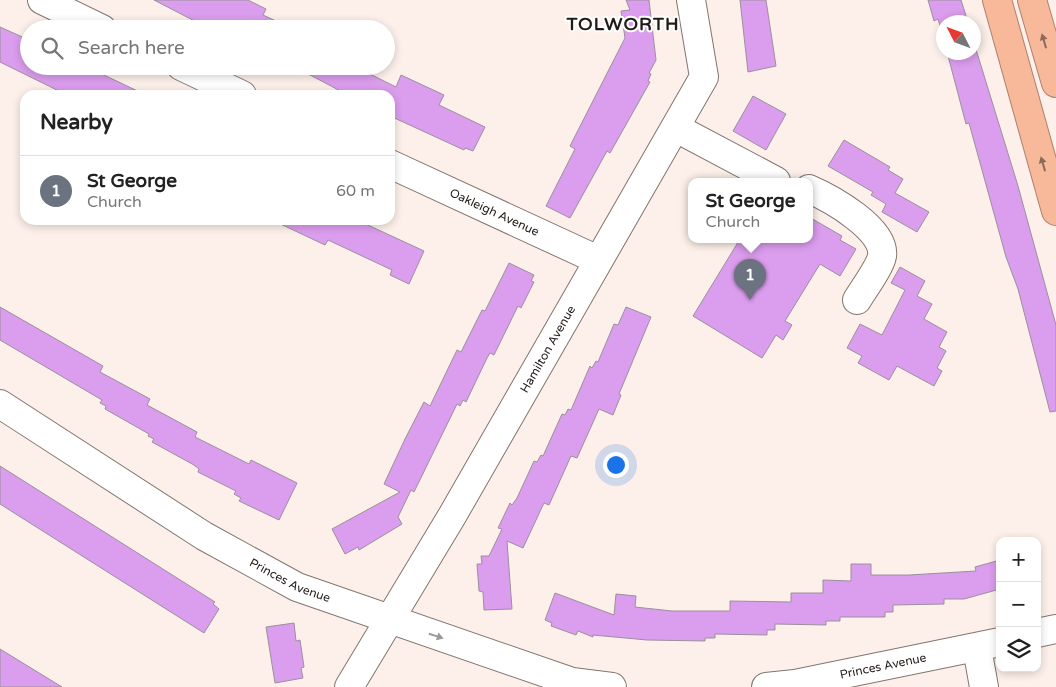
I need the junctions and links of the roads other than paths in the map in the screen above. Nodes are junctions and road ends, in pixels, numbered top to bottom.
1 (42, 0) edge
2 (691, 0) edge
3 (997, 0) edge
4 (1032, 0) edge
5 (83, 20) edge
6 (200, 75) edge
7 (1056, 82) edge
8 (231, 90) edge
9 (676, 128) junction
10 (395, 166) edge
11 (770, 178) edge
12 (813, 191) edge
13 (1056, 211) edge
14 (598, 260) junction
15 (857, 300) dead end
16 (0, 404) edge
17 (389, 620) junction
18 (1056, 629) edge
19 (1041, 632) edge
20 (988, 645) edge
21 (796, 685) edge
22 (349, 687) edge
23 (612, 687) edge
24 (766, 687) edge
25 (984, 687) edge

1 - 5 street
2 - 9 street, Hamilton Avenue
13 -> 3 highway
7 -> 4 highway
6 - 8 street
9 - 11 street
9 - 14 street, Hamilton Avenue
10 - 14 street, Oakleigh Avenue
12 - 15 street
14 - 17 street, Hamilton Avenue
16 - 17 street, Princes Avenue
17 - 22 street, Hamilton Avenue
17 -> 23 street, Princes Avenue
18 - 19 street
20 - 21 street, Princes Avenue
20 - 25 street
21 - 24 street, Princes Avenue

